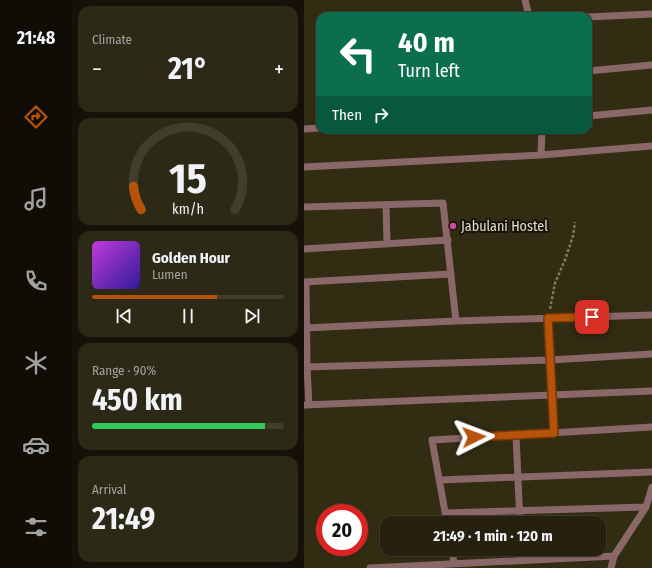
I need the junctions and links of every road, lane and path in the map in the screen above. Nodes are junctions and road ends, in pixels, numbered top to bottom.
1 (525, 0) edge
2 (528, 12) edge
3 (652, 14) edge
4 (592, 17) edge
5 (652, 65) edge
6 (592, 71) edge
7 (652, 110) edge
8 (592, 116) edge
9 (316, 128) edge
10 (304, 129) edge
11 (542, 134) edge
12 (652, 146) edge
13 (541, 155) junction
14 (304, 167) edge
15 (386, 205) junction
16 (304, 207) edge
17 (575, 222) dead end
18 (448, 240) junction
19 (304, 241) edge
20 (387, 244) junction
21 (304, 249) edge
22 (451, 274) junction
23 (305, 282) edge
24 (652, 315) edge
25 (548, 318) junction
26 (456, 321) junction
27 (305, 328) edge
28 (652, 354) edge
29 (550, 360) junction
30 (305, 367) edge
31 (652, 391) edge
32 (551, 395) junction
33 (306, 405) edge
34 (652, 427) edge
35 (554, 433) junction
36 (516, 435) junction
37 (652, 472) edge
38 (518, 477) junction
39 (440, 480) junction
40 (652, 487) edge
41 (646, 507) junction
42 (520, 511) junction
43 (446, 513) junction
44 (446, 516) edge
45 (520, 516) edge
46 (453, 556) edge
47 (522, 556) edge
48 (614, 556) junction
49 (522, 560) junction
50 (454, 564) junction
51 (421, 567) edge
52 (370, 568) edge
53 (611, 568) edge

1 - 2 lane
3 - 4 lane
5 - 6 lane
7 - 8 lane
9 - 10 lane
11 - 13 lane
12 - 13 lane
13 - 14 lane
15 - 16 lane
15 - 18 lane
15 - 20 lane
17 - 25 path
18 - 20 lane
18 - 22 lane
19 - 21 lane
20 - 21 lane
22 - 23 lane
22 - 26 lane
23 - 27 lane
24 - 25 lane
25 - 26 lane
25 - 29 lane
26 - 27 lane
27 - 30 lane
28 - 29 lane
29 - 30 lane
29 - 32 lane
30 - 33 lane
31 - 32 lane
32 - 33 lane
32 - 35 lane
34 - 35 lane
35 - 36 lane
36 - 38 lane
36 - 39 lane
37 - 38 lane
38 - 39 lane
38 - 42 lane
39 - 43 lane
40 - 41 lane
41 - 42 lane
41 - 48 lane
42 - 43 lane
42 - 45 lane
43 - 44 lane
46 - 50 lane
47 - 49 lane
48 - 49 lane
48 - 53 lane
49 - 50 lane
50 - 51 lane
51 - 52 lane

